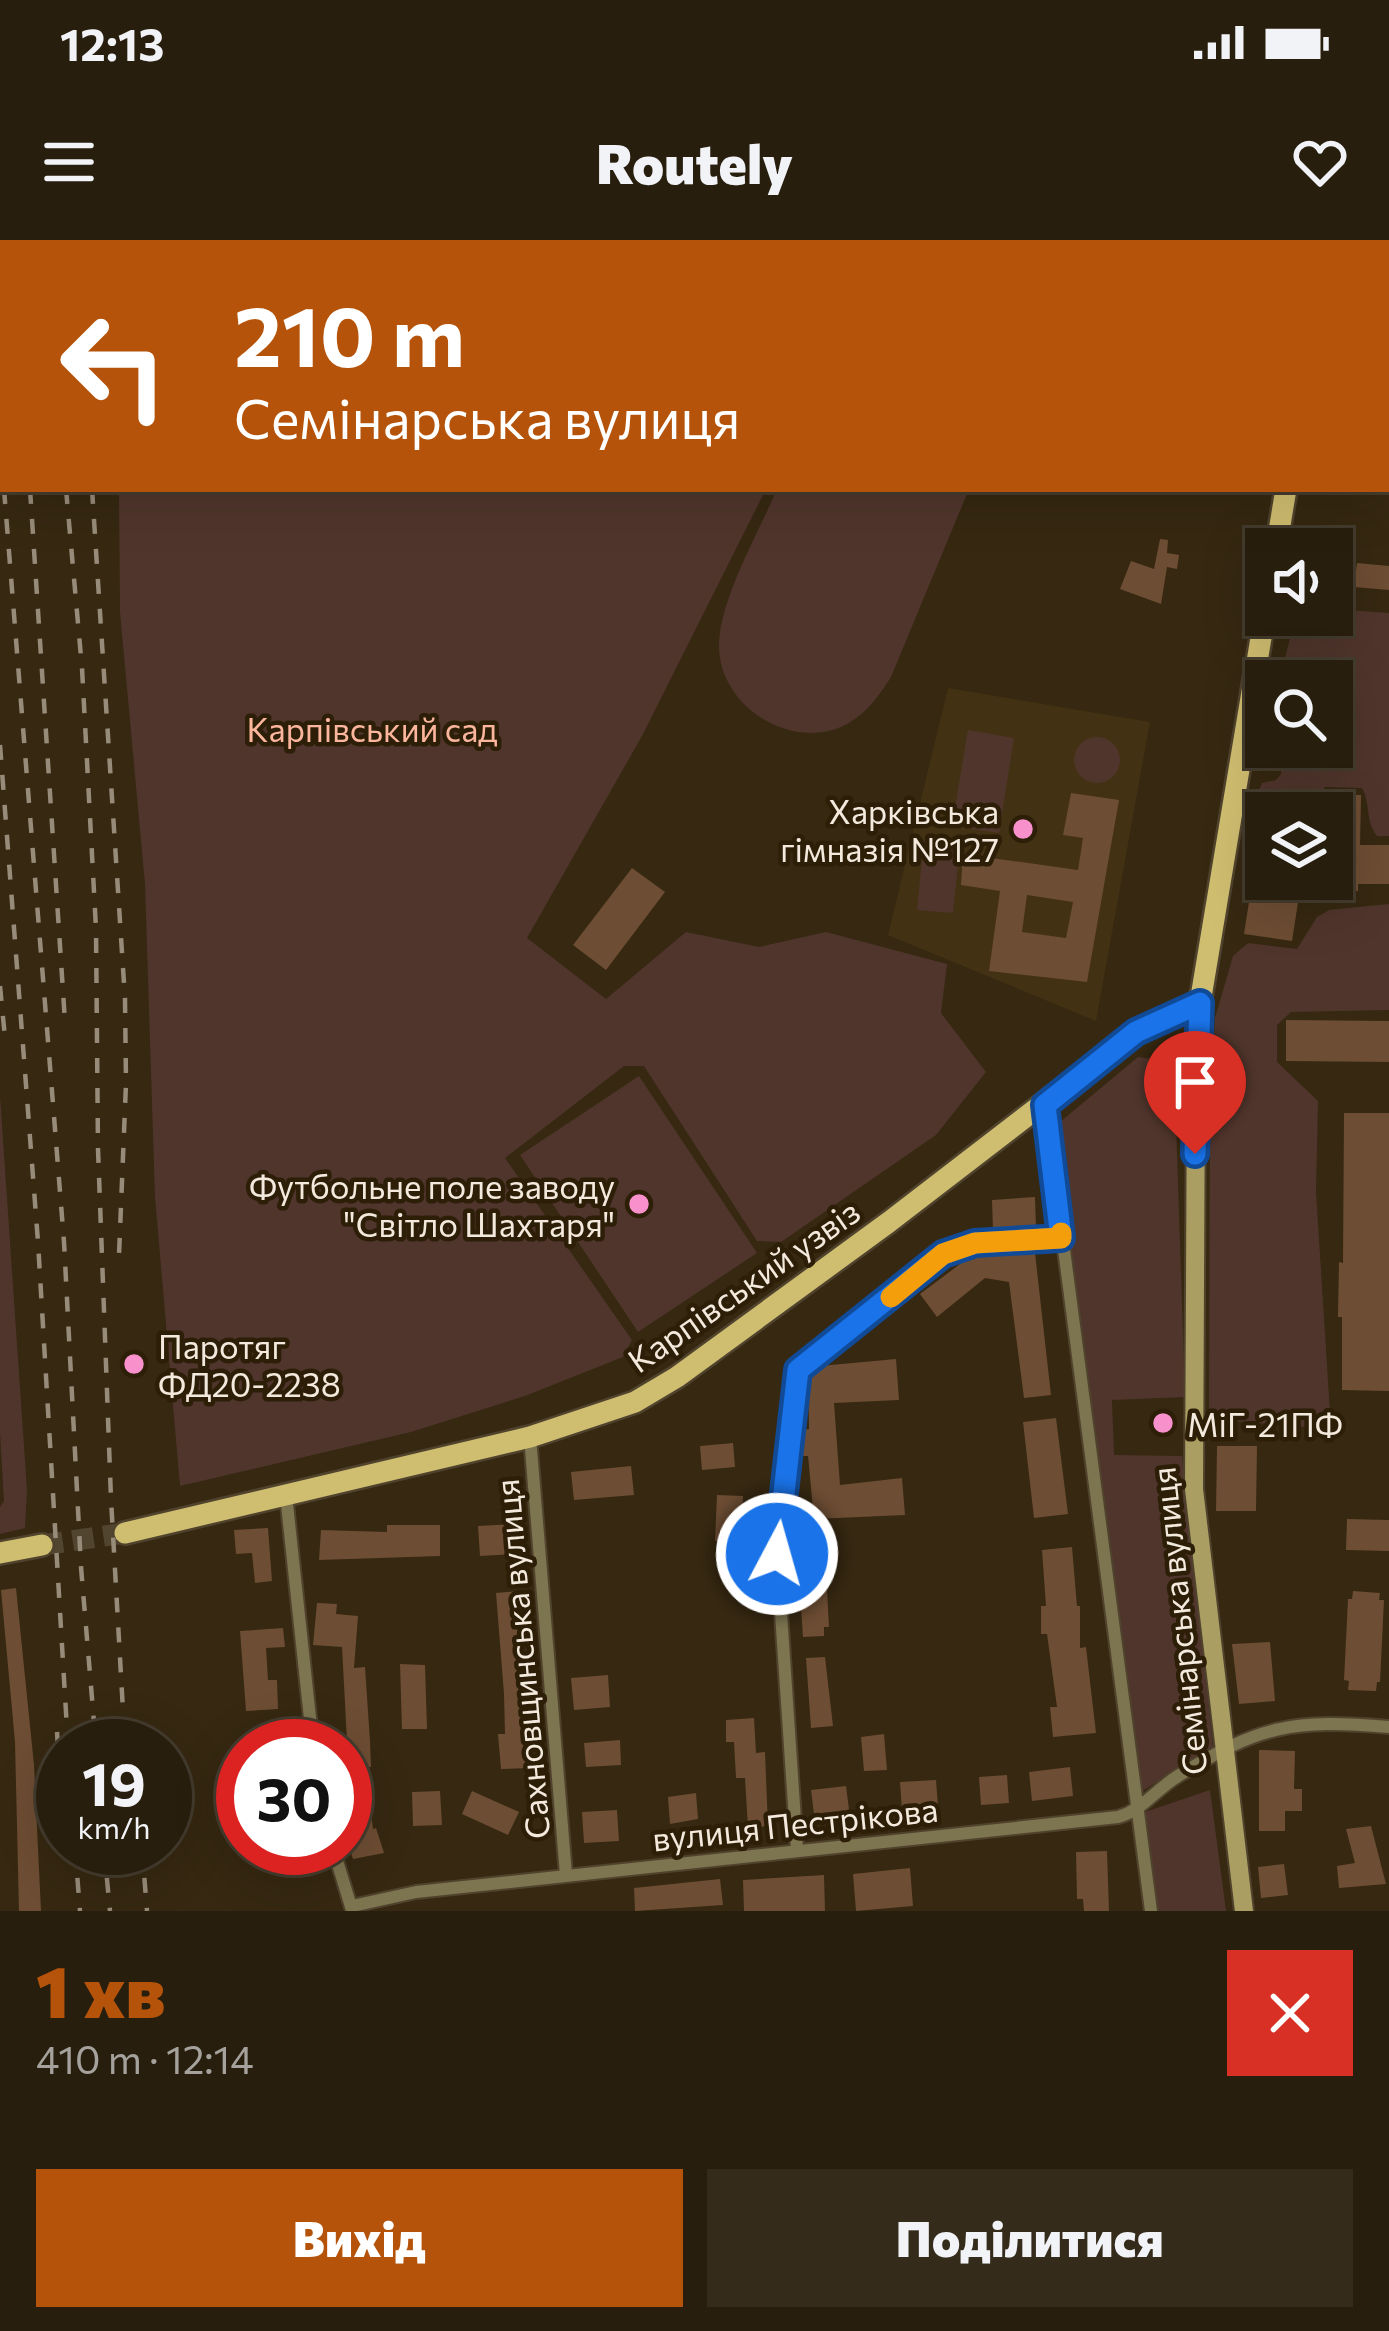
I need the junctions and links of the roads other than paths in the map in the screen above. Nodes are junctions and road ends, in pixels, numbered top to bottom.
1 (1286, 492) edge
2 (1280, 528) edge
3 (1261, 636) edge
4 (1200, 1003) junction
5 (1045, 1105) junction
6 (1061, 1238) junction
7 (530, 1437) junction
8 (286, 1493) junction
9 (125, 1533) tunnel mouth
10 (42, 1544) tunnel mouth
11 (0, 1553) edge
12 (310, 1719) edge
13 (1389, 1727) edge
14 (1224, 1748) junction
15 (1138, 1811) junction
16 (797, 1850) junction
17 (341, 1875) edge
18 (566, 1875) junction
19 (352, 1909) edge
20 (1150, 1911) edge
21 (1244, 1911) edge

1 - 2 main road
3 - 4 main road, Семінарська вулиця
4 - 5 main road, Карпівський узвіз
4 - 14 main road, Семінарська вулиця
5 - 6 street, Семінарська вулиця
5 - 7 main road, Карпівський узвіз
6 - 15 street, Семінарська вулиця
6 - 16 street
7 - 8 main road, Карпівський узвіз
7 - 18 street, Сахновщинська вулиця
8 - 9 main road, Карпівський узвіз
8 - 12 street
10 - 11 main road
13 - 14 street, вулиця Пестрікова
14 - 15 street, вулиця Пестрікова
14 - 21 main road, Семінарська вулиця
15 - 16 street, вулиця Пестрікова
15 - 20 street, Семінарська вулиця
16 - 18 street, вулиця Пестрікова
17 - 19 street
18 - 19 street, вулиця Пестрікова

